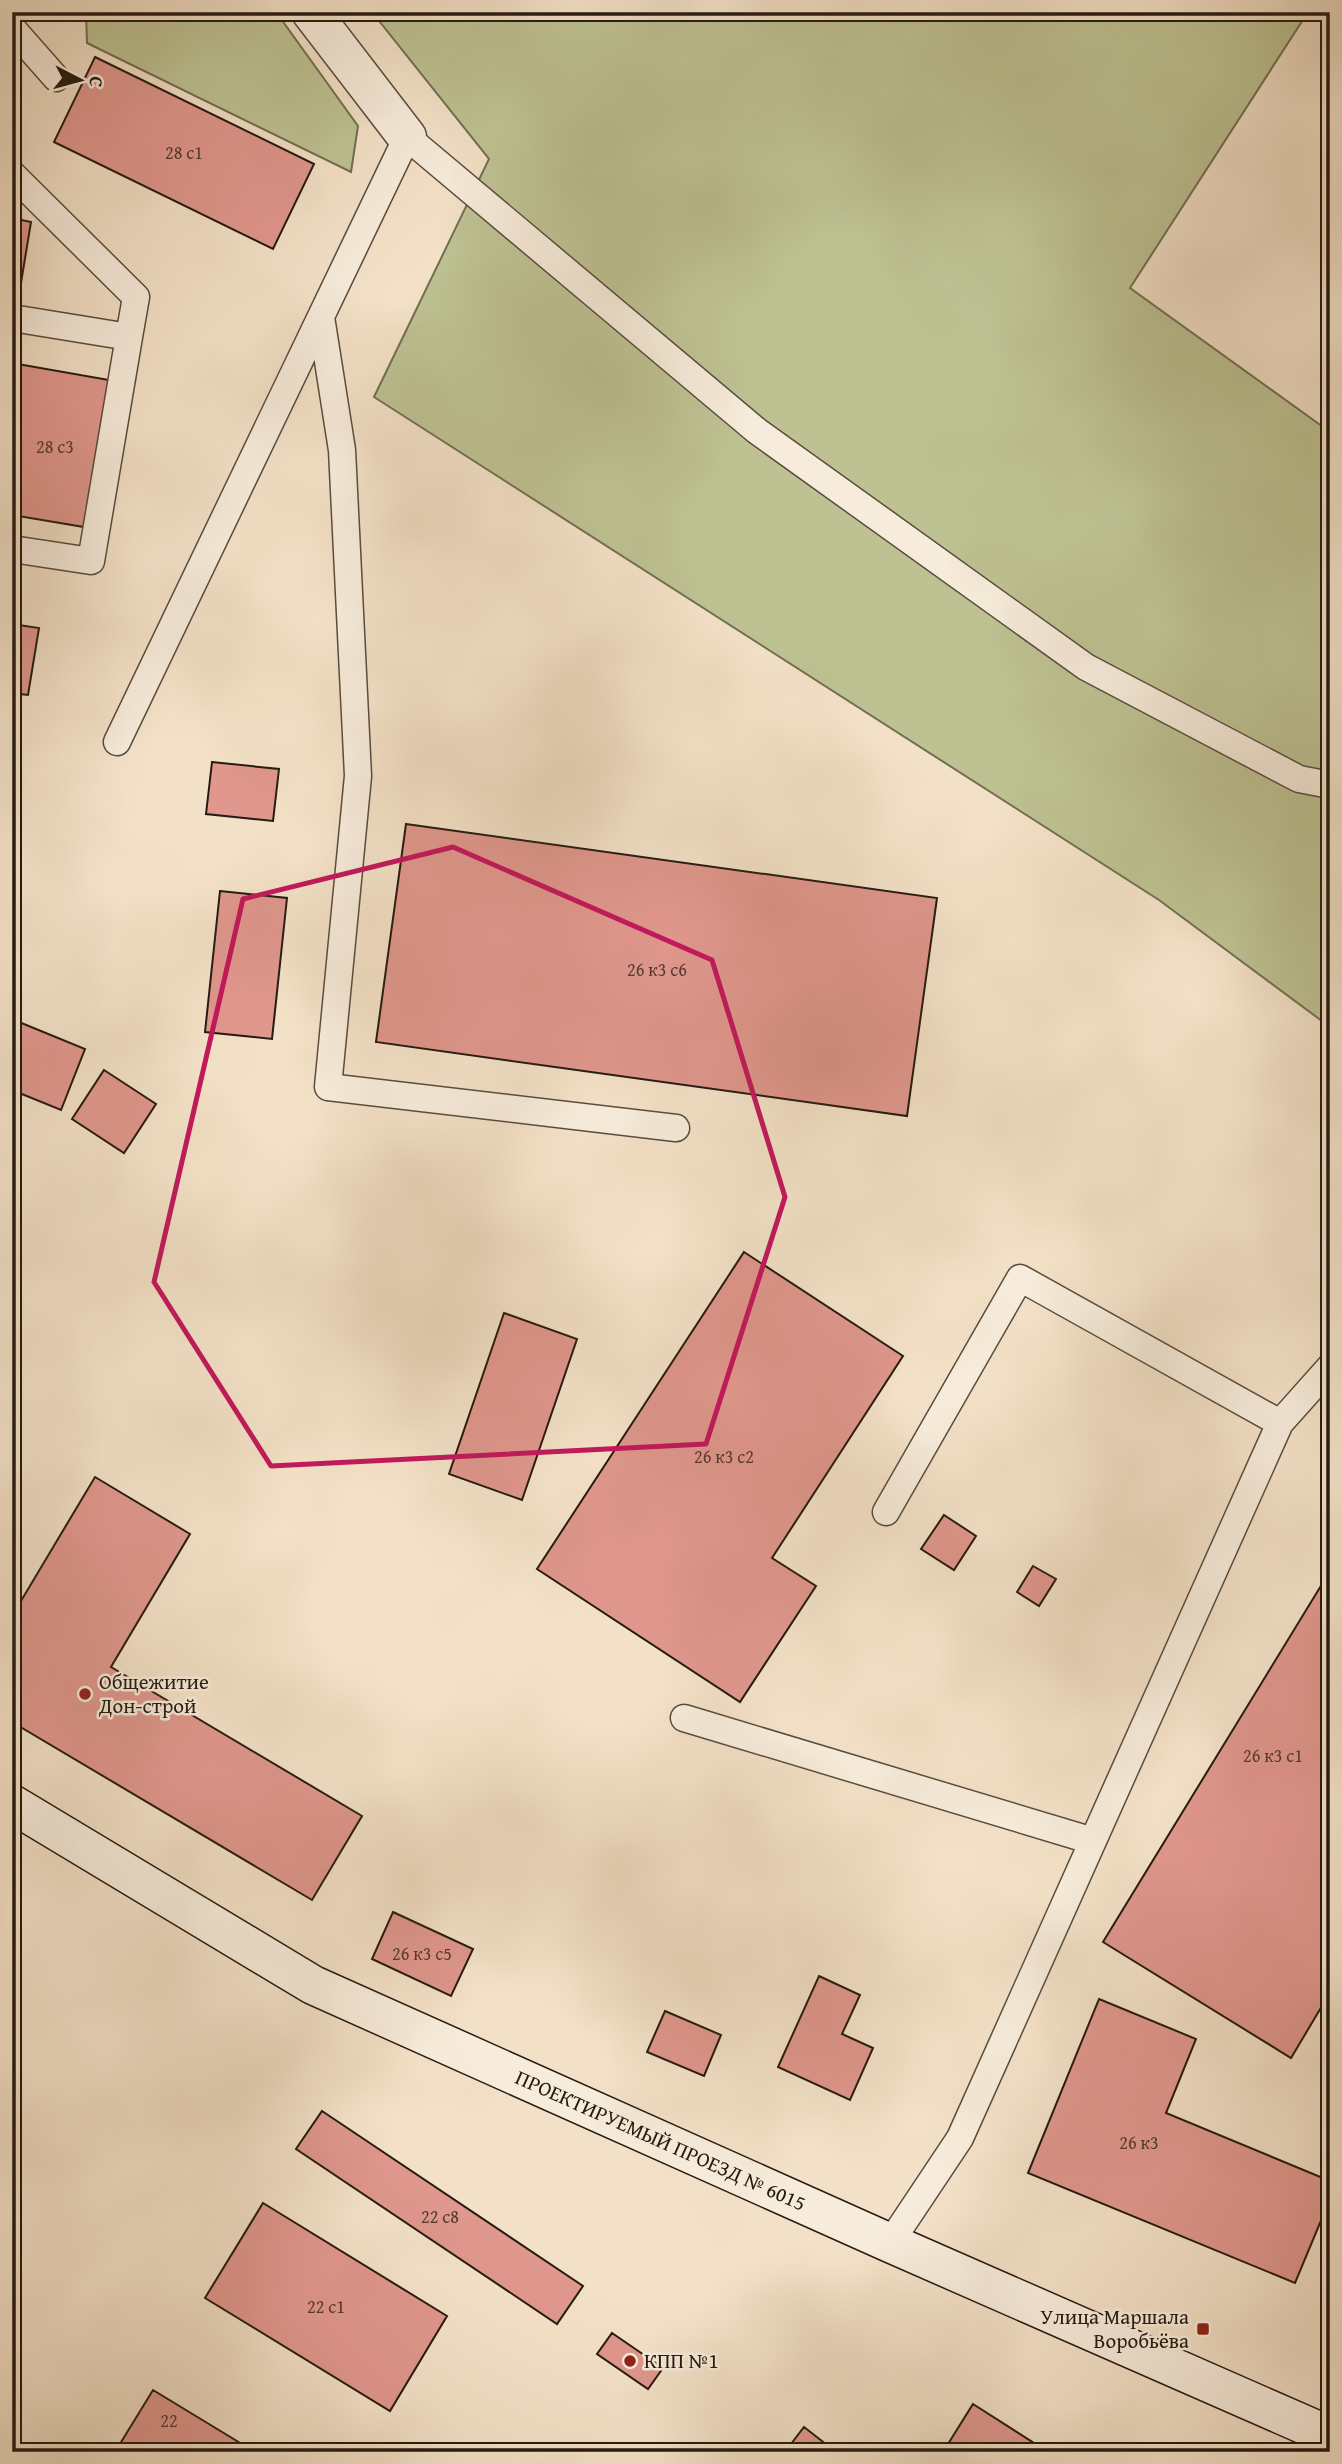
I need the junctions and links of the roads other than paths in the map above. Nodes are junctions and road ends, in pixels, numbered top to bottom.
1 (311, 12) edge
2 (12, 28) edge
3 (56, 78) dead end
4 (407, 137) junction
5 (12, 174) edge
6 (321, 317) junction
7 (12, 318) edge
8 (129, 337) junction
9 (12, 549) edge
10 (117, 742) dead end
11 (1330, 785) edge
12 (676, 1128) dead end
13 (1330, 1367) edge
14 (1280, 1423) junction
15 (886, 1512) dead end
16 (684, 1718) dead end
17 (12, 1804) edge
18 (1093, 1841) junction
19 (890, 2243) junction
20 (1326, 2426) edge

1 - 4 street
2 - 3 lane
4 - 6 lane
4 - 11 lane
5 - 8 lane
6 - 10 lane
6 - 12 lane
7 - 8 lane
8 - 9 lane
13 - 14 lane
14 - 15 lane
14 - 18 lane
16 - 18 lane
17 - 19 street, ПРОЕКТИРУЕМЫЙ ПРОЕЗД № 6015
18 - 19 lane
19 - 20 street, ПРОЕКТИРУЕМЫЙ ПРОЕЗД № 6015

